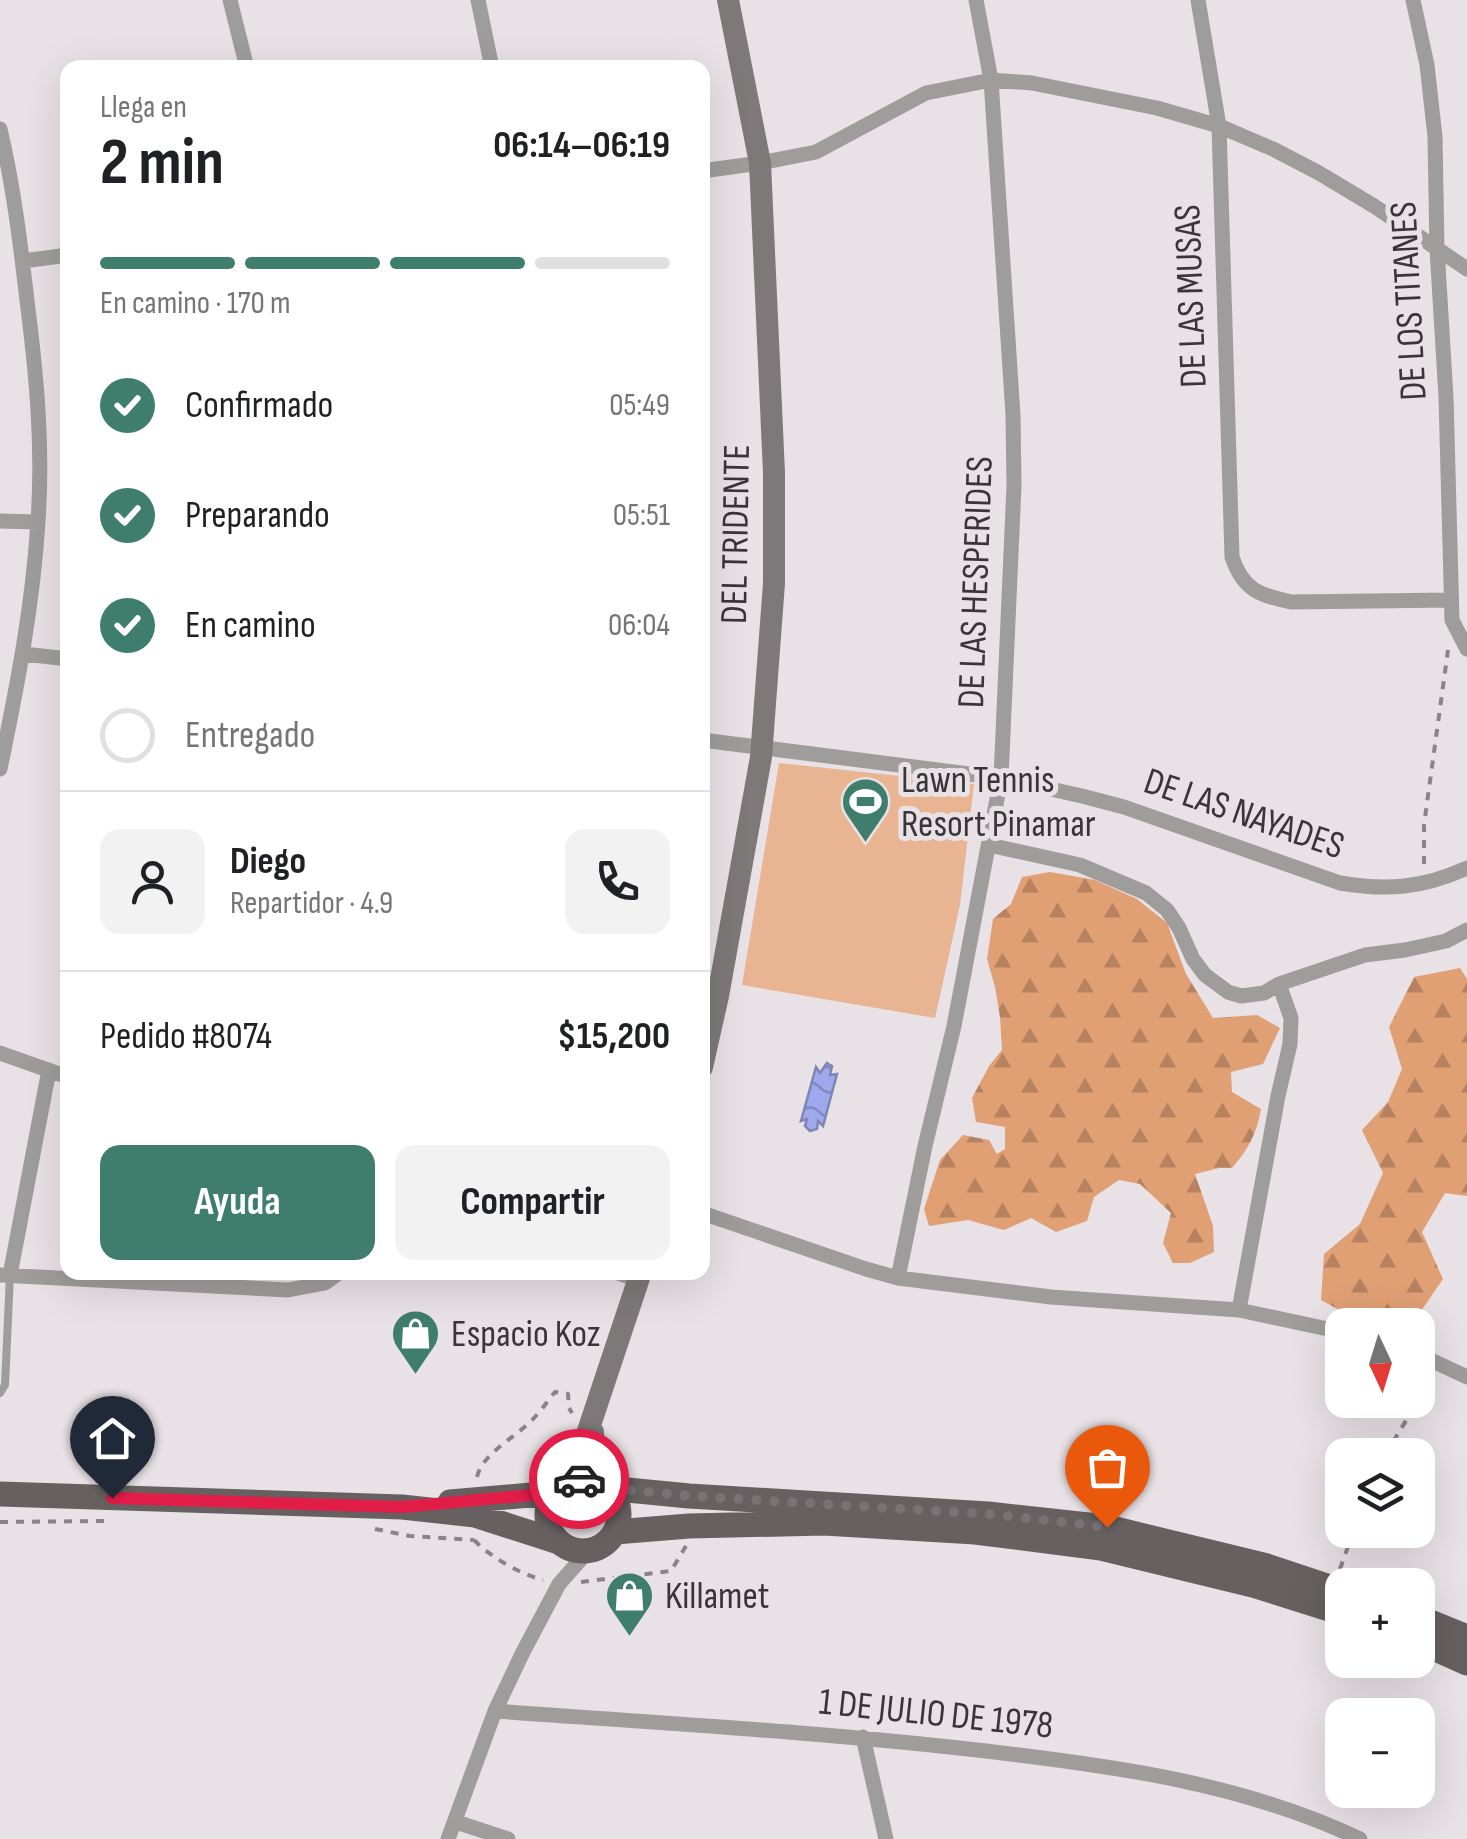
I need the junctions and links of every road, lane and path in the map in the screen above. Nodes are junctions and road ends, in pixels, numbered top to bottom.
1 (230, 0) edge
2 (478, 0) edge
3 (728, 0) edge
4 (976, 0) edge
5 (1198, 0) edge
6 (1413, 0) edge
7 (245, 60) edge
8 (490, 60) edge
9 (991, 80) junction
10 (1218, 126) junction
11 (0, 128) edge
12 (760, 163) junction
13 (710, 170) edge
14 (1437, 249) junction
15 (60, 255) edge
16 (23, 260) junction
17 (1467, 269) edge
18 (0, 521) edge
19 (38, 522) junction
20 (1451, 600) junction
21 (1467, 610) edge
22 (1452, 620) junction
23 (1467, 649) edge
24 (24, 654) junction
25 (60, 658) edge
26 (710, 741) edge
27 (762, 748) junction
28 (0, 769) edge
29 (1001, 778) junction
30 (990, 845) junction
31 (1467, 868) edge
32 (1424, 884) junction
33 (1467, 930) edge
34 (1279, 984) junction
35 (710, 1032) edge
36 (0, 1053) edge
37 (49, 1070) junction
38 (60, 1073) edge
39 (710, 1216) edge
40 (5, 1275) edge
41 (60, 1278) edge
42 (898, 1278) junction
43 (99, 1280) edge
44 (329, 1280) edge
45 (639, 1280) edge
46 (1240, 1310) junction
47 (1325, 1328) edge
48 (1435, 1362) edge
49 (1441, 1365) junction
50 (1467, 1378) edge
51 (0, 1393) edge
52 (596, 1404) junction
53 (588, 1428) junction
54 (1396, 1438) edge
55 (604, 1486) junction
56 (559, 1489) junction
57 (0, 1494) edge
58 (476, 1500) junction
59 (402, 1507) junction
60 (615, 1532) junction
61 (559, 1542) junction
62 (589, 1550) junction
63 (1325, 1586) edge
64 (1325, 1608) edge
65 (1435, 1624) edge
66 (1467, 1636) edge
67 (1435, 1650) edge
68 (1467, 1664) edge
69 (494, 1711) junction
70 (864, 1737) junction
71 (456, 1822) junction
72 (448, 1839) edge
73 (508, 1839) edge
74 (886, 1839) edge
75 (1360, 1839) edge

1 - 7 street
2 - 8 street
3 - 12 main road, DEL TRIDENTE
4 - 9 street, DE LAS HESPERIDES
5 - 10 street, DE LAS MUSAS
6 - 14 street, DE LOS TITANES
9 - 10 street
9 - 12 street
9 - 29 street, DE LAS HESPERIDES
10 - 14 street
10 - 20 street, DE LAS MUSAS
11 - 16 street
12 - 13 street
12 - 27 main road, DEL TRIDENTE
14 - 17 street
14 - 20 street, DE LOS TITANES
15 - 16 street
16 - 19 street
18 - 19 street
19 - 24 street
20 - 21 street
20 - 22 street, DE LOS TITANES
22 - 23 street, DE LOS TITANES
22 - 32 path
24 - 25 street
24 - 28 street
26 - 27 street, DE LAS NAYADES
27 - 29 street, DE LAS NAYADES
27 - 35 main road, DEL TRIDENTE
29 - 30 street, DE LAS HESPERIDES
29 - 32 street, DE LAS NAYADES
30 - 34 street
30 - 42 street, DE LAS HESPERIDES
31 - 32 street, DE LAS NAYADES
33 - 34 street
34 - 46 street
36 - 37 street
37 - 38 street
37 - 40 street
39 - 42 street
40 - 41 street
40 - 51 lane
42 - 46 street
43 - 44 street
45 - 52 main road
46 - 47 street
48 - 49 street
49 - 50 street
49 - 54 path
52 - 53 main road
52 - 55 main road
53 - 56 main road
53 - 58 path
55 - 56 main road
55 - 60 main road
55 - 63 main road
56 - 58 main road
56 - 61 main road
57 - 59 main road
58 - 59 main road
59 - 61 main road
60 - 62 main road
60 - 64 main road
61 - 62 main road
62 - 69 street
65 - 66 main road
67 - 68 main road
69 - 70 street, 1 DE JULIO DE 1978
69 - 71 street
70 - 74 street
70 - 75 street, 1 DE JULIO DE 1978
71 - 72 street
71 - 73 street

